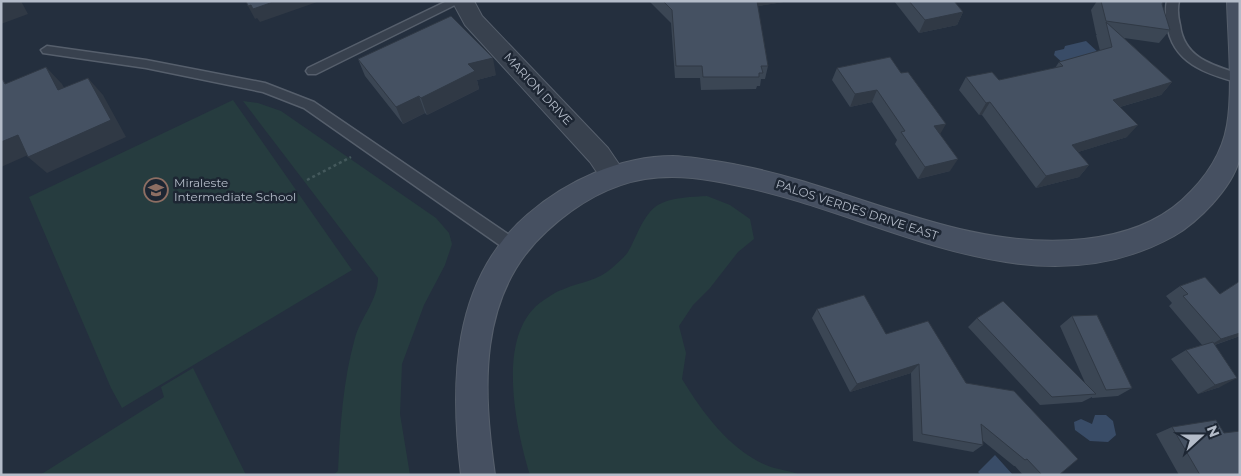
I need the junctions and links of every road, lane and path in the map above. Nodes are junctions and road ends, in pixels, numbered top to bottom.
1 (457, 1) edge
2 (463, 1) edge
3 (1173, 1) edge
4 (1238, 1) edge
5 (47, 50) dead end
6 (312, 71) dead end
7 (1240, 80) edge
8 (1239, 127) edge
9 (354, 155) dead end
10 (614, 176) junction
11 (307, 180) dead end
12 (513, 246) junction
13 (478, 475) edge

1 - 6 lane
2 - 10 street, MARION DRIVE
3 - 7 lane
4 - 7 main road, PALOS VERDES DRIVE EAST
5 - 12 lane
7 - 8 main road, PALOS VERDES DRIVE EAST
8 - 10 main road, PALOS VERDES DRIVE EAST
9 - 11 path
10 - 12 main road, PALOS VERDES DRIVE EAST
12 - 13 main road, PALOS VERDES DRIVE EAST

